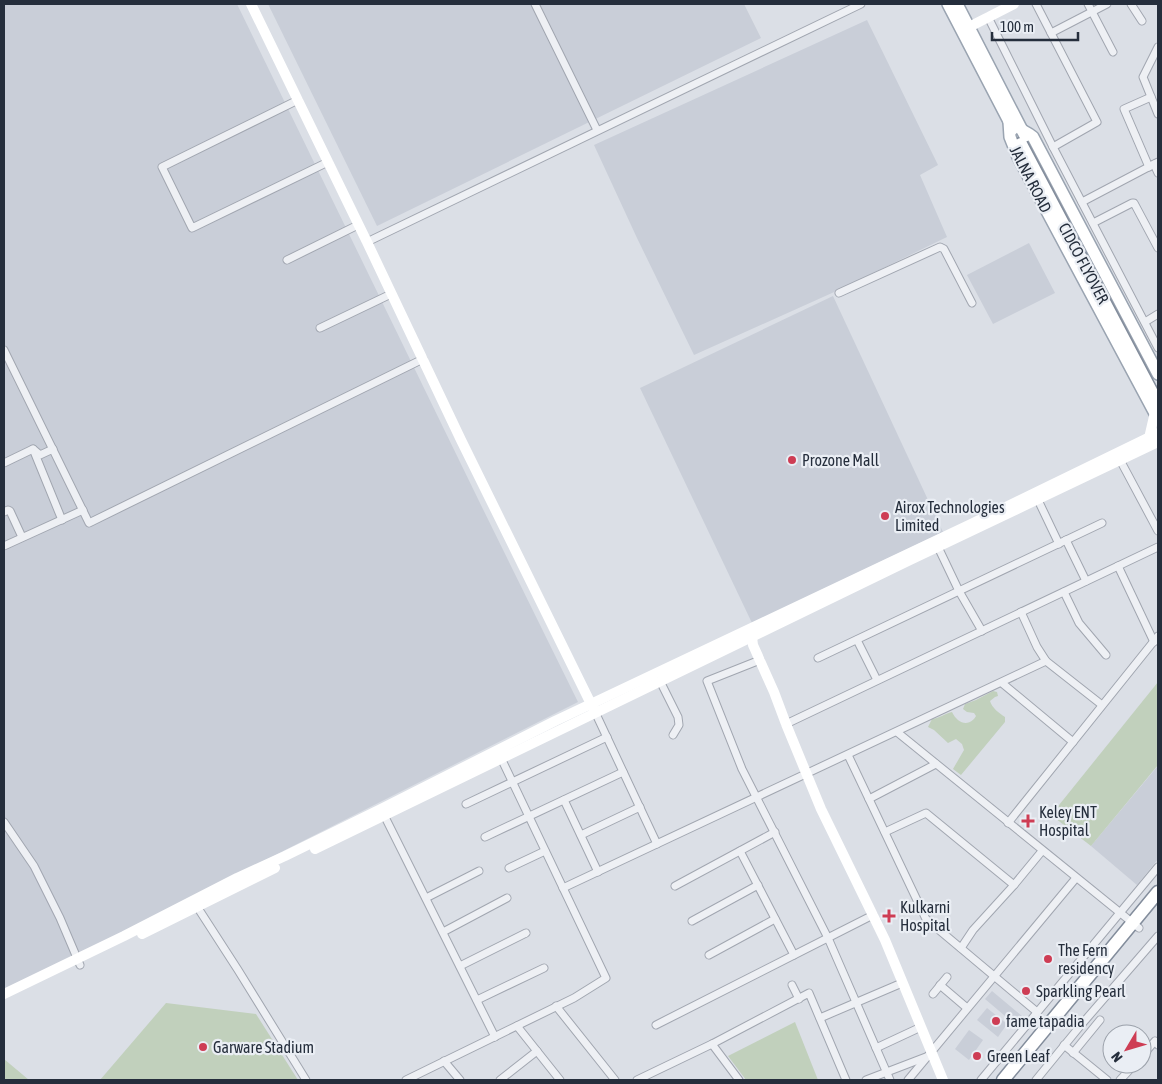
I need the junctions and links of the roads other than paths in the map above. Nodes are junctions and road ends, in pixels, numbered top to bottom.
1 (251, 4) edge
2 (535, 4) edge
3 (861, 4) edge
4 (948, 4) edge
5 (957, 4) edge
6 (1014, 4) edge
7 (1036, 4) edge
8 (1088, 4) edge
9 (1108, 4) edge
10 (1131, 4) edge
11 (1092, 12) junction
12 (988, 17) junction
13 (1142, 22) dead end
14 (969, 27) junction
15 (1051, 33) junction
16 (1158, 47) edge
17 (1113, 52) dead end
18 (1151, 97) junction
19 (298, 100) junction
20 (1158, 114) edge
21 (1009, 122) junction
22 (597, 130) junction
23 (1022, 130) junction
24 (1021, 144) joint
25 (1053, 147) junction
26 (1035, 153) joint
27 (328, 162) junction
28 (1154, 165) edge
29 (1158, 173) edge
30 (1082, 202) junction
31 (1093, 223) junction
32 (358, 225) junction
33 (367, 242) junction
34 (1158, 248) edge
35 (287, 260) dead end
36 (839, 293) dead end
37 (391, 294) junction
38 (972, 303) dead end
39 (1158, 314) edge
40 (1145, 322) junction
41 (320, 328) dead end
42 (1158, 348) edge
43 (4, 350) edge
44 (423, 359) junction
45 (1158, 374) edge
46 (1158, 386) edge
47 (1157, 412) edge
48 (1155, 438) edge
49 (53, 449) junction
50 (33, 450) junction
51 (1118, 457) junction
52 (4, 463) edge
53 (1038, 500) junction
54 (83, 510) junction
55 (4, 512) edge
56 (62, 520) junction
57 (1102, 523) dead end
58 (1158, 531) edge
59 (22, 537) junction
60 (1062, 542) junction
61 (4, 546) edge
62 (938, 547) junction
63 (1158, 547) edge
64 (1118, 566) junction
65 (1086, 581) junction
66 (959, 591) junction
67 (1064, 592) junction
68 (1021, 612) junction
69 (982, 631) junction
70 (748, 637) junction
71 (1156, 639) edge
72 (857, 640) junction
73 (1106, 655) dead end
74 (818, 658) dead end
75 (760, 660) junction
76 (1046, 661) junction
77 (878, 680) junction
78 (660, 681) junction
79 (1002, 683) junction
80 (1102, 705) junction
81 (594, 709) junction
82 (786, 724) junction
83 (897, 732) junction
84 (673, 735) dead end
85 (607, 737) junction
86 (1073, 742) junction
87 (848, 754) junction
88 (502, 758) junction
89 (936, 764) junction
90 (623, 772) junction
91 (806, 774) junction
92 (512, 782) junction
93 (757, 797) junction
94 (869, 799) junction
95 (564, 800) junction
96 (466, 804) dead end
97 (640, 807) junction
98 (383, 812) junction
99 (529, 816) junction
100 (4, 822) edge
101 (1008, 823) junction
102 (775, 832) junction
103 (885, 832) junction
104 (581, 835) junction
105 (485, 837) dead end
106 (657, 844) junction
107 (545, 851) junction
108 (740, 851) junction
109 (1042, 851) junction
110 (1158, 867) edge
111 (509, 868) dead end
112 (479, 871) dead end
113 (598, 872) junction
114 (1076, 878) junction
115 (758, 885) junction
116 (1014, 885) junction
117 (675, 886) dead end
118 (563, 888) junction
119 (1158, 892) edge
120 (426, 898) junction
121 (507, 898) dead end
122 (195, 904) junction
123 (1158, 905) edge
124 (1120, 913) junction
125 (873, 916) junction
126 (776, 919) junction
127 (692, 920) dead end
128 (1136, 926) junction
129 (443, 932) junction
130 (526, 933) dead end
131 (1158, 936) edge
132 (828, 938) junction
133 (961, 948) junction
134 (709, 955) dead end
135 (794, 955) junction
136 (79, 962) junction
137 (460, 966) junction
138 (544, 968) dead end
139 (994, 976) junction
140 (947, 977) dead end
141 (44, 978) junction
142 (902, 982) junction
143 (792, 985) dead end
144 (940, 985) junction
145 (4, 994) edge
146 (933, 994) dead end
147 (799, 999) junction
148 (4, 1000) edge
149 (477, 1000) junction
150 (856, 1003) junction
151 (556, 1006) junction
152 (966, 1008) junction
153 (1037, 1012) junction
154 (820, 1018) junction
155 (1100, 1020) dead end
156 (656, 1025) dead end
157 (517, 1026) junction
158 (921, 1027) junction
159 (495, 1036) junction
160 (712, 1044) junction
161 (1064, 1045) junction
162 (876, 1048) junction
163 (537, 1051) junction
164 (1073, 1052) junction
165 (929, 1054) junction
166 (444, 1061) junction
167 (886, 1072) junction
168 (306, 1080) edge
169 (406, 1080) edge
170 (460, 1080) edge
171 (500, 1080) edge
172 (560, 1080) edge
173 (615, 1080) edge
174 (636, 1080) edge
175 (739, 1080) edge
176 (846, 1080) edge
177 (866, 1080) edge
178 (890, 1080) edge
179 (908, 1080) edge
180 (943, 1080) edge
181 (981, 1080) edge
182 (1003, 1080) edge
183 (1013, 1080) edge
184 (1036, 1080) edge
185 (1107, 1080) edge

1 - 19 street
2 - 22 street
3 - 22 street
4 - 21 main road
5 - 14 main road
6 - 12 street
7 - 15 street
8 - 11 street
9 - 11 street
10 - 13 street
11 - 15 street
11 - 17 street
12 - 14 street
12 - 25 street
14 - 23 main road
15 - 25 street
16 - 18 street
18 - 20 street
18 - 28 street
19 - 27 street
19 - 27 street
21 - 24 main road, CIDCO FLYOVER
21 - 47 main road, JALNA ROAD
22 - 33 street
23 - 26 main road, CIDCO FLYOVER
23 - 45 main road
24 - 47 highway, CIDCO FLYOVER
25 - 30 street
26 - 46 highway, CIDCO FLYOVER
27 - 32 street
28 - 29 street
28 - 30 street
30 - 31 street
31 - 34 street
31 - 40 street
32 - 33 street
32 - 35 street
33 - 37 street
36 - 38 street
37 - 41 street
37 - 44 street
39 - 40 street
40 - 42 street
43 - 49 street
44 - 54 street
44 - 81 street
47 - 48 street
48 - 51 street
49 - 50 street
49 - 54 street
50 - 52 street
50 - 56 street
51 - 53 street
51 - 58 street
51 - 70 street
53 - 60 street
53 - 62 street
54 - 56 street
55 - 59 street
56 - 59 street
57 - 60 street
59 - 61 street
60 - 65 street
60 - 66 street
62 - 66 street
62 - 70 street
63 - 64 street
64 - 65 street
64 - 71 street
65 - 67 street
66 - 69 street
66 - 72 street
67 - 68 street
67 - 73 street
68 - 69 street
68 - 76 street
69 - 77 street
70 - 75 street
70 - 78 street
70 - 81 street
71 - 80 street
72 - 74 street
72 - 77 street
75 - 82 street
75 - 93 street
76 - 79 street
76 - 80 street
77 - 82 street
78 - 81 street
78 - 84 street
79 - 83 street
79 - 86 street
80 - 86 street
81 - 85 street
81 - 88 street
81 - 98 street
82 - 91 street
83 - 87 street
83 - 89 street
85 - 90 street
85 - 92 street
86 - 101 street
87 - 91 street
87 - 94 street
88 - 92 street
88 - 98 street
89 - 94 street
89 - 101 street
90 - 95 street
90 - 97 street
91 - 93 street
91 - 125 street
92 - 96 street
92 - 99 street
93 - 102 street
93 - 106 street
94 - 103 street
95 - 99 street
95 - 104 street
97 - 104 street
97 - 106 street
98 - 120 street
98 - 122 street
99 - 105 street
99 - 107 street
100 - 136 street
101 - 109 street
102 - 108 street
102 - 132 street
103 - 116 street
103 - 133 street
104 - 113 street
106 - 113 street
107 - 111 street
107 - 118 street
108 - 115 street
108 - 117 street
109 - 114 street
109 - 116 street
110 - 124 street
112 - 120 street
113 - 118 street
114 - 124 street
114 - 139 street
115 - 126 street
115 - 127 street
116 - 133 street
118 - 151 street
119 - 128 highway
120 - 129 street
121 - 129 street
122 - 136 street
122 - 168 street
123 - 128 highway
124 - 128 street
124 - 153 street
125 - 132 street
125 - 142 street
126 - 134 street
126 - 135 street
128 - 182 highway
128 - 183 highway
129 - 137 street
130 - 137 street
131 - 161 street
132 - 135 street
132 - 150 street
133 - 139 street
135 - 156 street
136 - 141 street
137 - 149 street
138 - 149 street
139 - 152 street
139 - 153 street
140 - 144 street
141 - 145 street
141 - 148 street
142 - 150 street
142 - 158 street
143 - 147 street
144 - 146 street
144 - 152 street
147 - 154 street
147 - 160 street
149 - 159 street
150 - 154 street
150 - 162 street
151 - 157 street
151 - 173 street
152 - 165 street
153 - 181 street
154 - 176 street
155 - 164 street
157 - 159 street
157 - 163 street
158 - 162 street
158 - 165 street
159 - 166 street
160 - 174 street
160 - 175 street
161 - 164 street
161 - 184 street
162 - 167 street
163 - 171 street
163 - 172 street
164 - 185 street
165 - 167 street
165 - 179 street
165 - 180 street
166 - 169 street
166 - 170 street
167 - 177 street
167 - 178 street

